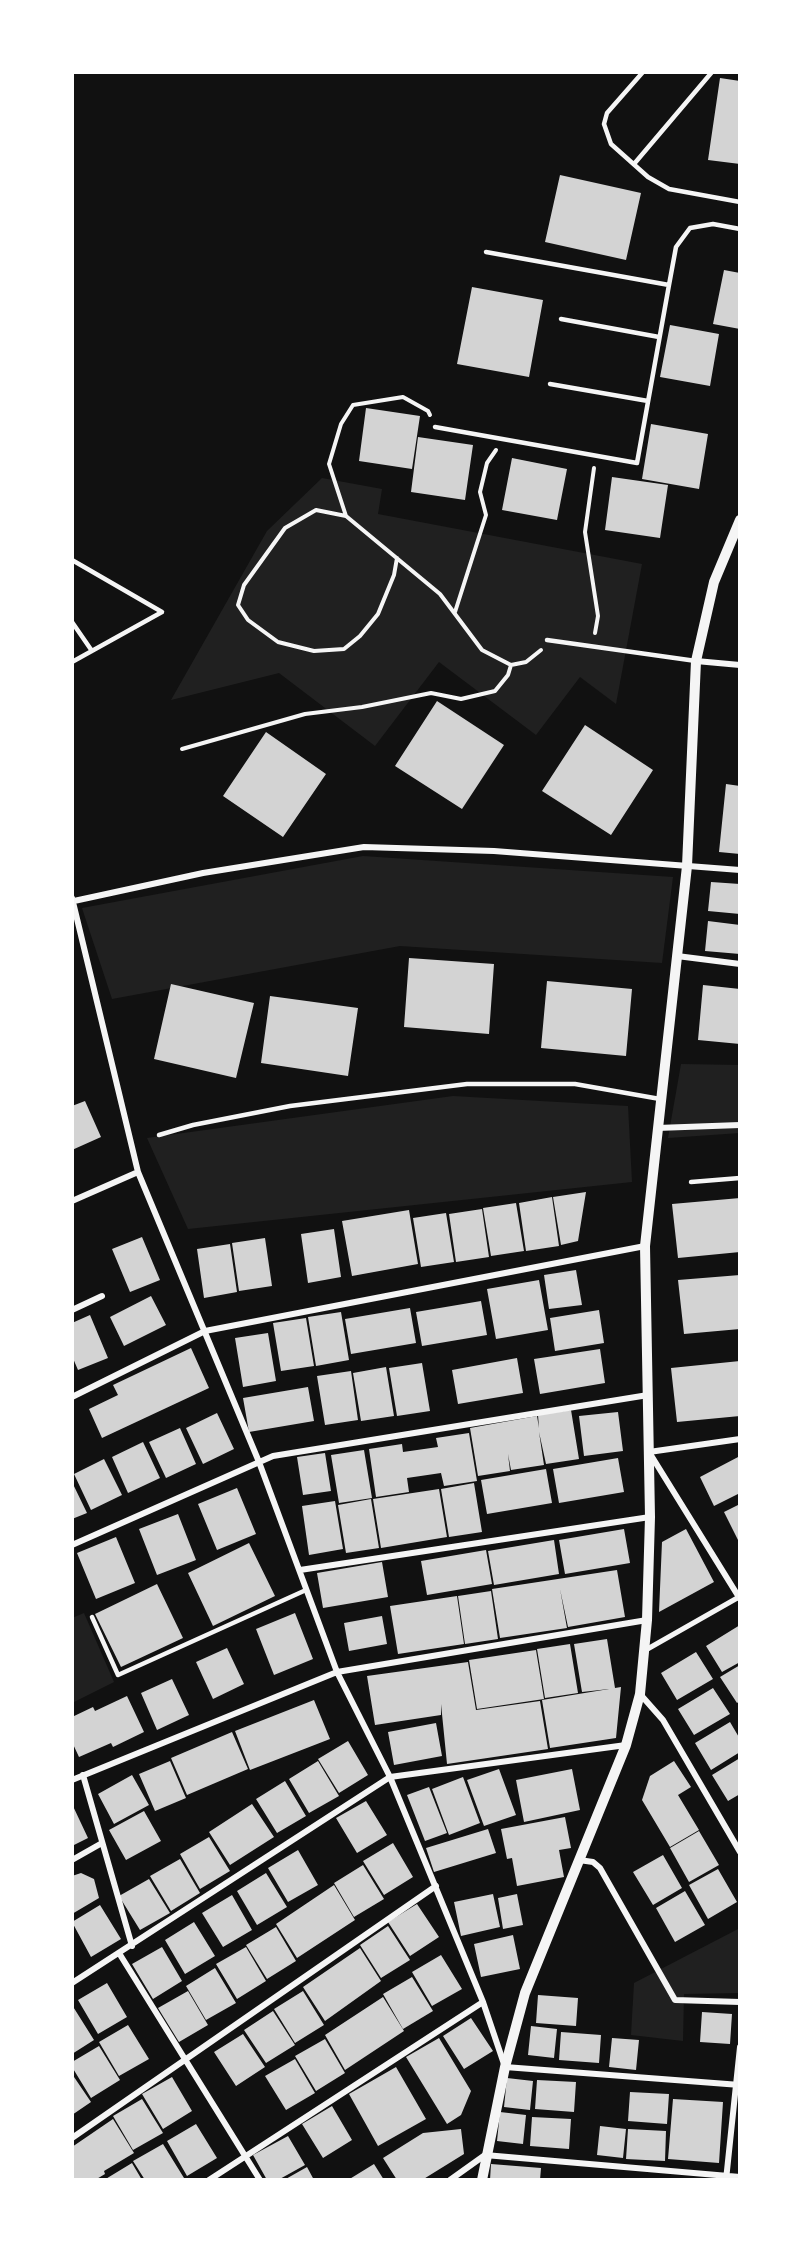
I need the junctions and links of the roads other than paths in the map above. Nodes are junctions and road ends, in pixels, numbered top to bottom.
1 (643, 72) edge
2 (712, 72) edge
3 (634, 164) junction
4 (740, 202) edge
5 (740, 229) edge
6 (486, 252) dead end
7 (669, 285) junction
8 (561, 319) dead end
9 (660, 337) junction
10 (550, 384) dead end
11 (648, 401) junction
12 (435, 427) road end
13 (740, 520) edge
14 (72, 560) edge
15 (72, 622) edge
16 (547, 640) road end
17 (92, 651) junction
18 (696, 661) junction
19 (72, 663) edge
20 (740, 665) edge
21 (687, 866) junction
22 (740, 870) edge
23 (73, 900) edge
24 (677, 956) junction
25 (740, 964) edge
26 (660, 1100) junction
27 (740, 1125) edge
28 (657, 1128) junction
29 (159, 1135) dead end
30 (138, 1172) junction
31 (740, 1178) edge
32 (691, 1182) dead end
33 (72, 1201) edge
34 (645, 1246) junction
35 (102, 1296) dead end
36 (72, 1310) edge
37 (205, 1331) junction
38 (648, 1395) junction
39 (72, 1396) edge
40 (740, 1439) edge
41 (649, 1452) junction
42 (259, 1462) junction
43 (650, 1517) junction
44 (72, 1545) edge
45 (300, 1570) junction
46 (306, 1590) junction
47 (740, 1598) edge
48 (92, 1617) dead end
49 (647, 1620) junction
50 (644, 1652) junction
51 (337, 1672) junction
52 (640, 1694) junction
53 (626, 1745) junction
54 (83, 1774) junction
55 (390, 1777) junction
56 (72, 1780) edge
57 (102, 1843) junction
58 (740, 1852) edge
59 (72, 1860) edge
60 (579, 1860) junction
61 (436, 1886) junction
62 (132, 1946) junction
63 (119, 1953) junction
64 (72, 1983) edge
65 (483, 2002) junction
66 (740, 2002) edge
67 (740, 2048) edge
68 (185, 2060) junction
69 (505, 2067) junction
70 (738, 2085) edge
71 (72, 2138) edge
72 (485, 2155) junction
73 (246, 2156) junction
74 (740, 2177) edge
75 (726, 2178) edge
76 (209, 2180) edge
77 (260, 2180) edge
78 (450, 2180) edge
79 (482, 2180) edge

1 - 3 lane
2 - 3 lane
3 - 4 lane
5 - 7 lane
6 - 7 lane
7 - 9 lane
8 - 9 lane
9 - 11 lane
10 - 11 lane
11 - 12 lane
13 - 18 street
14 - 17 lane
15 - 17 lane
16 - 18 lane
17 - 19 lane
18 - 20 street
18 - 21 street
21 - 22 street
21 - 23 street
21 - 24 street
23 - 30 street
24 - 25 street
24 - 26 street
26 - 28 street
26 - 29 lane
27 - 28 street
28 - 34 street
30 - 33 street
30 - 37 street
31 - 32 lane
34 - 37 street
34 - 38 street
35 - 36 street
37 - 39 street
37 - 42 street
38 - 41 street
38 - 42 street
40 - 41 street
41 - 43 street
41 - 47 street
42 - 44 street
42 - 45 street
43 - 45 street
43 - 49 street
45 - 46 street
46 - 48 lane
46 - 51 street
47 - 50 street
49 - 50 street
49 - 51 street
50 - 52 street
51 - 54 street
51 - 55 street
52 - 53 street
52 - 58 street
53 - 55 street
53 - 60 street
54 - 56 street
54 - 57 street
55 - 61 street
55 - 62 street
57 - 59 street
57 - 62 street
60 - 66 street
60 - 69 street
61 - 65 street
61 - 68 street
62 - 63 street
63 - 64 street
63 - 68 street
65 - 69 street
65 - 73 street
67 - 70 street
68 - 71 street
68 - 73 street
69 - 70 street
69 - 72 street
70 - 75 street
72 - 75 street
72 - 78 street
72 - 79 street
73 - 76 street
73 - 77 street
74 - 75 street

